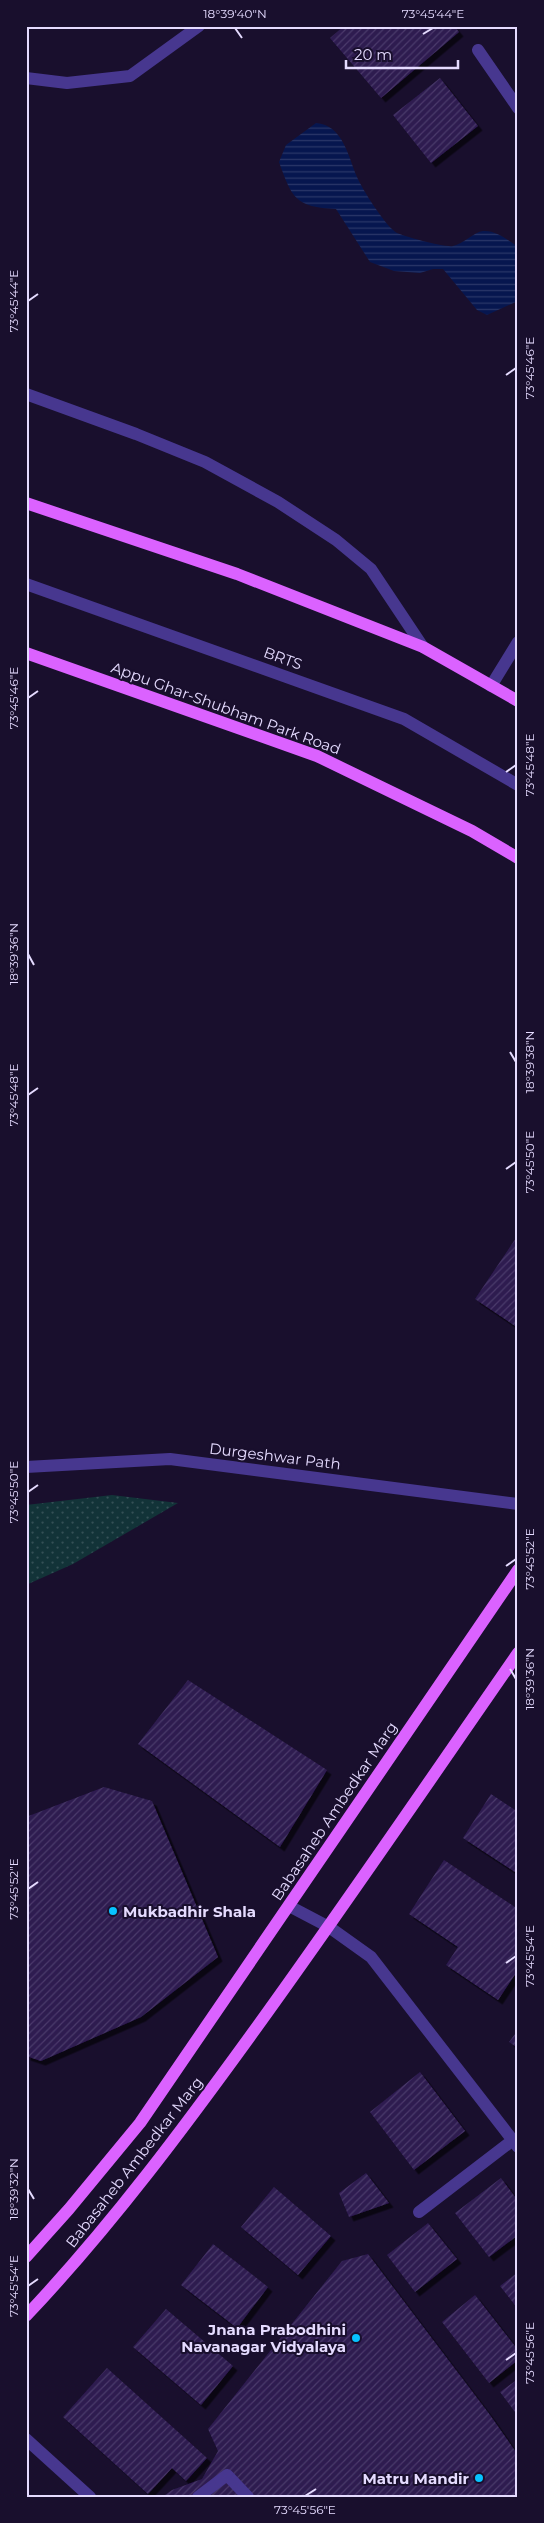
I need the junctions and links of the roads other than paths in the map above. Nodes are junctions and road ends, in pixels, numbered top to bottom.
1 (199, 26) edge
2 (478, 50) dead end
3 (26, 78) edge
4 (518, 108) edge
5 (26, 394) edge
6 (26, 503) edge
7 (26, 584) edge
8 (518, 642) edge
9 (423, 647) junction
10 (26, 654) edge
11 (491, 686) junction
12 (518, 701) edge
13 (518, 785) edge
14 (518, 858) edge
15 (26, 1467) edge
16 (518, 1504) edge
17 (518, 1570) edge
18 (518, 1653) edge
19 (289, 1906) junction
20 (329, 1927) junction
21 (515, 2144) edge
22 (419, 2212) dead end
23 (26, 2257) edge
24 (26, 2316) edge
25 (26, 2439) edge
26 (90, 2497) edge
27 (198, 2497) edge
28 (248, 2497) edge

1 - 3 street
2 - 4 street
5 - 9 street
6 - 9 main road
7 - 13 street, BRTS
8 - 11 street
9 - 11 main road
10 - 14 main road, Appu Ghar-Shubham Park Road
11 - 12 main road
15 - 16 street, Durgeshwar Path
17 - 19 main road, Babasaheb Ambedkar Marg
18 - 20 main road, Babasaheb Ambedkar Marg
19 - 20 street
19 - 23 main road, Babasaheb Ambedkar Marg
20 - 21 street
20 - 24 main road, Babasaheb Ambedkar Marg
21 - 22 street
25 - 26 street
27 - 28 street

